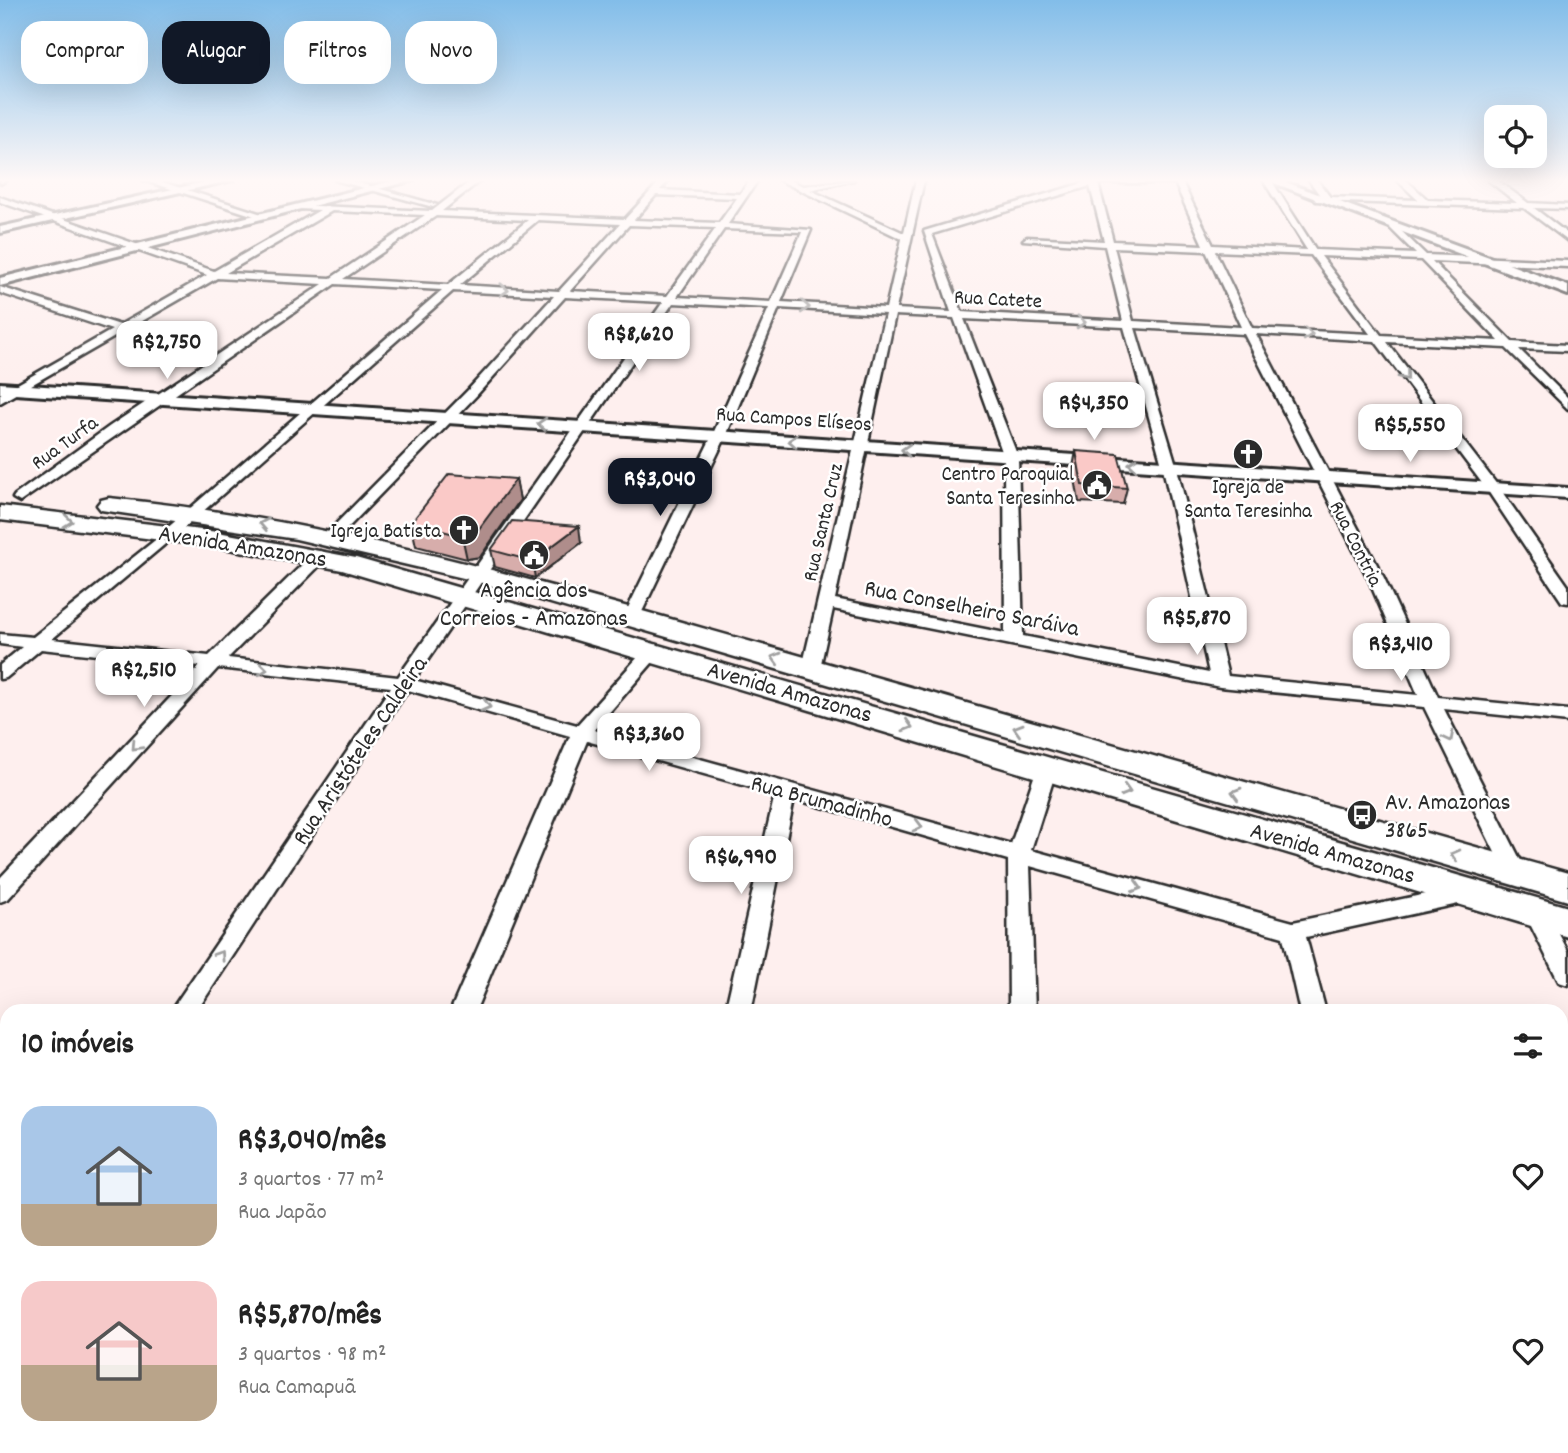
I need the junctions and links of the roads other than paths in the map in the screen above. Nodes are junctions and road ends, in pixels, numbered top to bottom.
1 (1207, 247) edge
2 (136, 248) joint
3 (263, 248) edge
4 (382, 248) edge
5 (499, 248) edge
6 (602, 248) edge
7 (705, 248) edge
8 (800, 248) edge
9 (905, 248) edge
10 (933, 248) edge
11 (1109, 248) edge
12 (1224, 248) edge
13 (1310, 248) edge
14 (1413, 248) edge
15 (1459, 248) edge
16 (1477, 248) edge
17 (1313, 252) junction
18 (1421, 257) junction
19 (1499, 261) junction
20 (1519, 261) junction
21 (1568, 264) edge
22 (216, 275) junction
23 (0, 282) edge
24 (332, 282) junction
25 (1568, 282) edge
26 (450, 288) junction
27 (0, 290) edge
28 (1568, 291) edge
29 (559, 293) junction
30 (671, 300) junction
31 (777, 305) junction
32 (889, 312) junction
33 (960, 316) junction
34 (1129, 325) junction
35 (121, 329) junction
36 (1248, 330) junction
37 (1375, 337) junction
38 (1507, 345) junction
39 (1568, 348) edge
40 (8, 389) edge
41 (0, 399) edge
42 (162, 399) junction
43 (1568, 405) edge
44 (315, 409) junction
45 (448, 417) junction
46 (580, 427) junction
47 (719, 436) junction
48 (861, 446) junction
49 (1011, 457) junction
50 (1170, 468) junction
51 (1324, 477) junction
52 (1493, 489) junction
53 (1568, 493) edge
54 (10, 497) edge
55 (191, 512) junction
56 (0, 513) edge
57 (165, 537) junction
58 (326, 547) junction
59 (474, 585) junction
60 (1568, 598) edge
61 (825, 602) junction
62 (632, 616) junction
63 (0, 639) edge
64 (1014, 640) junction
65 (37, 642) junction
66 (653, 651) junction
67 (212, 664) junction
68 (811, 668) junction
69 (0, 674) edge
70 (1220, 681) junction
71 (402, 683) junction
72 (1432, 703) junction
73 (1568, 716) edge
74 (581, 732) junction
75 (1047, 768) junction
76 (786, 790) junction
77 (1019, 854) junction
78 (1515, 871) junction
79 (1568, 887) edge
80 (0, 893) edge
81 (1473, 893) junction
82 (1536, 912) junction
83 (1568, 922) edge
84 (1293, 931) junction
85 (1568, 975) edge
86 (187, 1004) edge
87 (465, 1004) edge
88 (740, 1004) edge
89 (1022, 1004) edge
90 (1311, 1004) edge

1 - 36 street, Rua Contria
2 - 22 street, Rua Catete
2 - 23 street
3 - 22 street
4 - 24 street, Rua Turfa
5 - 26 street
6 - 29 street
7 - 30 street, Rua Aristóteles Caldeira
8 - 31 street
9 - 32 street, Rua Santa Cruz
10 - 33 street
11 - 34 street
12 - 17 street
13 - 17 street
14 - 18 street
15 - 19 street
16 - 20 street
17 - 18 street
17 - 37 street
18 - 19 street
18 - 38 street
19 - 20 street
19 - 28 street
20 - 21 street
20 - 25 street
22 - 24 street, Rua Catete
22 - 35 street
24 - 26 street, Rua Catete
24 - 42 street, Rua Turfa
26 -> 29 street, Rua Catete
26 - 44 street
27 - 35 street
29 - 30 street, Rua Catete
29 - 45 street
30 - 31 street, Rua Catete
30 - 46 street, Rua Aristóteles Caldeira
31 -> 32 street, Rua Catete
31 - 47 street
32 - 33 street, Rua Catete
32 - 48 street, Rua Santa Cruz
33 -> 34 street, Rua Catete
33 - 49 street
34 - 36 street, Rua Catete
34 - 50 street
35 - 40 street
36 -> 37 street, Rua Catete
36 - 51 street, Rua Contria
37 - 38 street, Rua Catete
37 -> 52 street
38 - 39 street, Rua Catete
38 - 43 street
40 - 41 street
40 - 42 street, Rua Campos Elíseos
42 - 44 street, Rua Campos Elíseos
42 - 54 street, Rua Turfa
44 - 45 street, Rua Campos Elíseos
44 - 55 street
46 -> 45 street, Rua Campos Elíseos
45 - 58 street
46 - 47 street, Rua Campos Elíseos
46 - 59 street, Rua Aristóteles Caldeira
48 -> 47 street, Rua Campos Elíseos
47 - 62 street
49 -> 48 street, Rua Campos Elíseos
48 - 61 street, Rua Santa Cruz
50 -> 49 street, Rua Campos Elíseos
49 - 64 street
50 - 51 street, Rua Campos Elíseos
50 - 70 street
51 - 52 street, Rua Campos Elíseos
51 - 72 street, Rua Contria
52 - 53 street, Rua Campos Elíseos
52 - 60 street
54 - 55 main road, Avenida Amazonas
55 - 57 street
58 -> 55 main road, Avenida Amazonas
56 -> 57 main road, Avenida Amazonas
57 - 58 main road, Avenida Amazonas
57 - 65 street
58 - 59 main road, Avenida Amazonas
58 - 67 street
59 - 62 main road, Avenida Amazonas
59 - 66 main road, Avenida Amazonas
59 - 71 street, Rua Aristóteles Caldeira
61 - 64 street, Rua Conselheiro Saráiva
61 - 68 street, Rua Santa Cruz
68 -> 62 main road, Avenida Amazonas
63 - 65 street, Rua Brumadinho
64 - 70 street, Rua Conselheiro Saráiva
65 - 67 street, Rua Brumadinho
65 - 69 street
66 - 74 street
66 -> 75 main road, Avenida Amazonas
67 -> 71 street, Rua Brumadinho
67 -> 80 street
78 -> 68 main road, Avenida Amazonas
70 - 72 street, Rua Conselheiro Saráiva
71 -> 74 street, Rua Brumadinho
86 -> 71 street, Rua Aristóteles Caldeira
72 - 73 street, Rua Conselheiro Saráiva
72 -> 78 street, Rua Contria
74 - 76 street, Rua Brumadinho
74 - 87 street
75 - 77 street
75 -> 81 main road, Avenida Amazonas
76 -> 77 street, Rua Brumadinho
76 - 88 street
77 -> 84 street, Rua Brumadinho
77 - 89 street
78 - 79 main road, Avenida Amazonas
81 - 82 main road, Avenida Amazonas
81 - 84 street, Rua Brumadinho
82 - 83 main road, Avenida Amazonas
82 - 85 street
84 - 90 street

